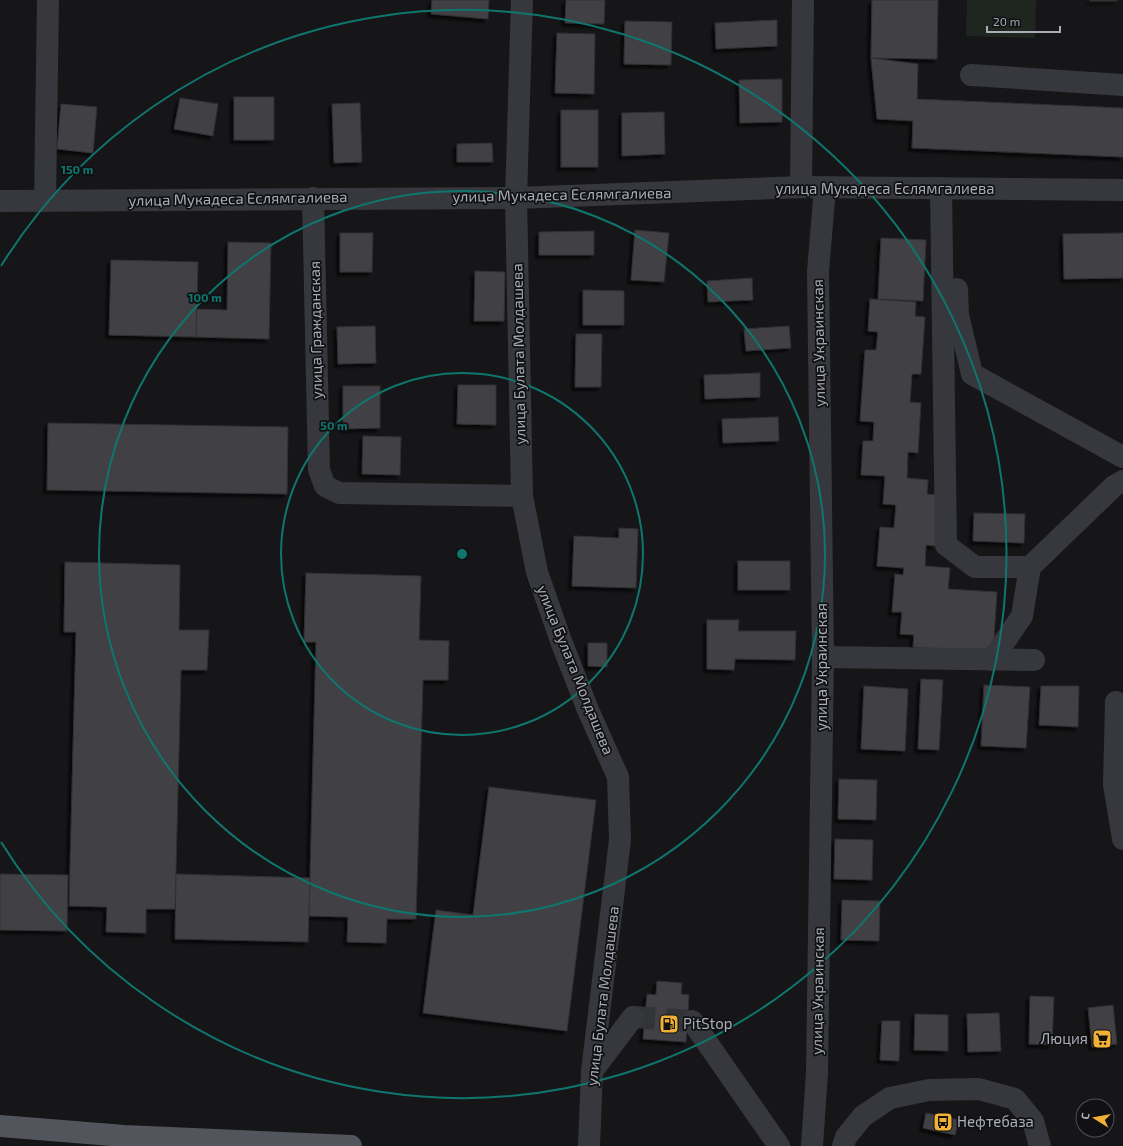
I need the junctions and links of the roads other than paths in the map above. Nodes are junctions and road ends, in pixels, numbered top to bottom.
1 (48, 0) edge
2 (522, 0) edge
3 (803, 0) edge
4 (971, 75) dead end
5 (1123, 85) edge
6 (801, 187) junction
7 (826, 187) junction
8 (949, 188) junction
9 (1123, 190) edge
10 (313, 198) junction
11 (516, 198) junction
12 (45, 201) junction
13 (0, 202) edge
14 (1123, 457) edge
15 (1123, 481) edge
16 (522, 496) junction
17 (1030, 567) junction
18 (823, 657) junction
19 (992, 660) junction
20 (1034, 660) dead end
21 (1116, 702) dead end
22 (1123, 839) edge
23 (633, 1017) dead end
24 (692, 1021) dead end
25 (592, 1071) junction
26 (0, 1126) edge
27 (323, 1145) edge
28 (351, 1146) edge
29 (589, 1146) edge
30 (779, 1146) edge
31 (812, 1146) edge
32 (843, 1146) edge
33 (1040, 1146) edge

1 - 12 street
2 - 11 street, улица Булата Молдашева
3 - 6 street
4 - 5 street
6 - 7 street, улица Мукадеса Еслямгалиева
6 - 11 street, улица Мукадеса Еслямгалиева
7 - 8 street, улица Мукадеса Еслямгалиева
7 - 18 street, улица Украинская
8 - 9 street, улица Мукадеса Еслямгалиева
8 - 14 street
8 - 17 street
10 - 11 street, улица Мукадеса Еслямгалиева
10 - 12 street, улица Мукадеса Еслямгалиева
10 - 16 street, улица Гражданская
11 - 16 street, улица Булата Молдашева
12 - 13 street, улица Мукадеса Еслямгалиева
15 - 17 street
16 - 25 street, улица Булата Молдашева
17 - 19 street
18 - 19 street
18 - 31 street, улица Украинская
19 - 20 street
21 - 22 street
23 - 25 street
24 - 30 street
25 - 29 street, улица Булата Молдашева
26 - 27 main road
27 - 28 main road
32 - 33 street

